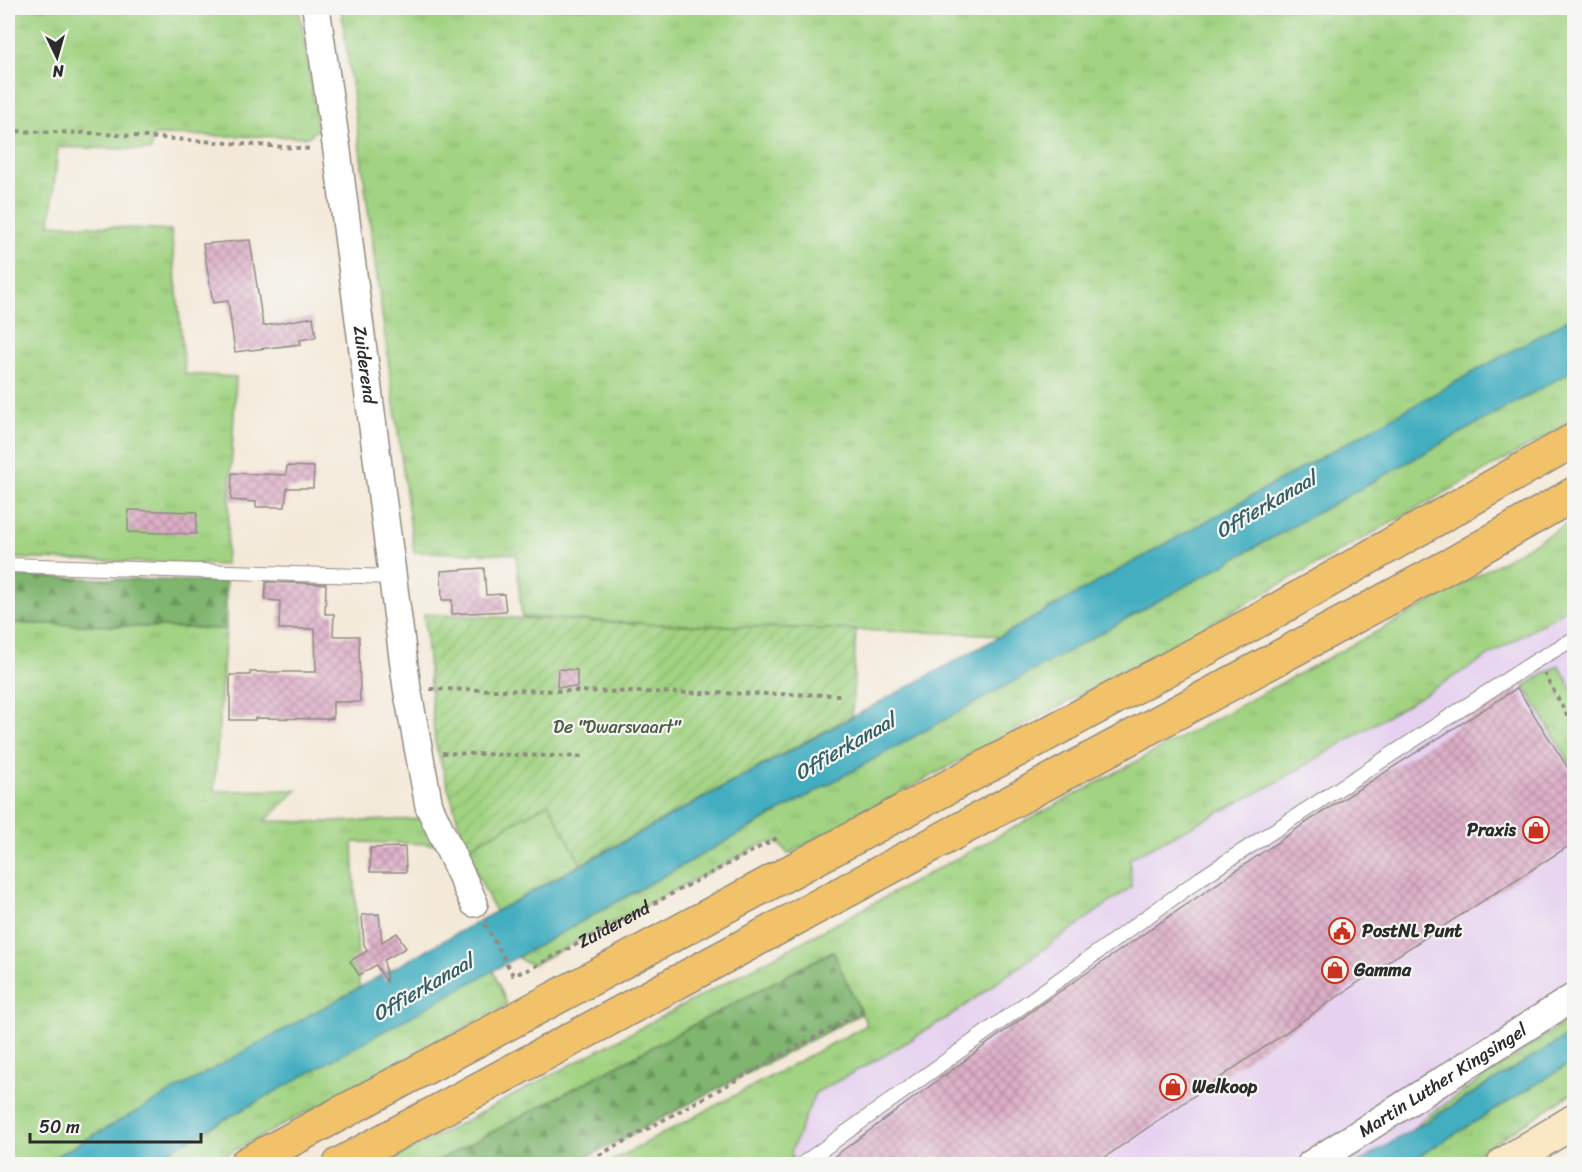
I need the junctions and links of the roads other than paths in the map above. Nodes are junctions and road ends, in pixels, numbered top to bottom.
1 (316, 8) edge
2 (1575, 440) edge
3 (1575, 494) edge
4 (8, 565) edge
5 (393, 577) junction
6 (1575, 639) edge
7 (473, 902) road end
8 (1575, 997) edge
9 (1575, 1121) edge
10 (246, 1164) edge
11 (340, 1164) edge
12 (807, 1164) edge
13 (1311, 1164) edge
14 (1504, 1164) edge

1 - 5 street, Zuiderend
2 - 10 highway
3 - 11 highway
4 - 5 lane
5 - 7 street, Zuiderend
6 - 12 lane
8 - 13 street, Martin Luther Kingsingel
9 - 14 street

